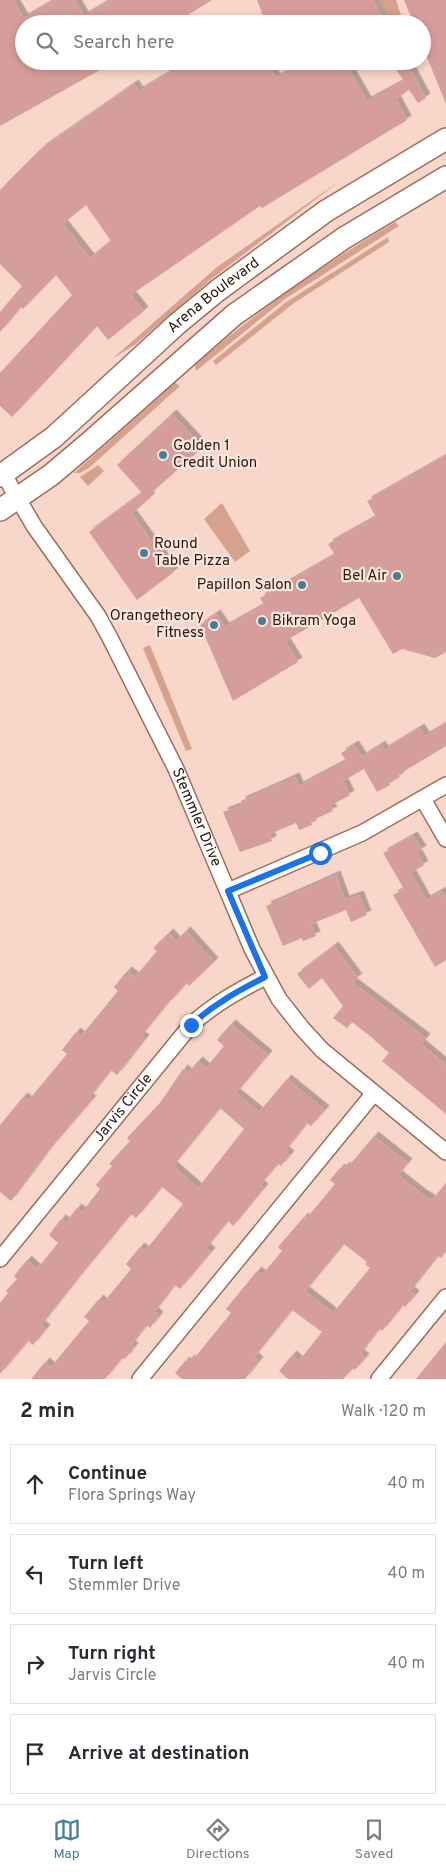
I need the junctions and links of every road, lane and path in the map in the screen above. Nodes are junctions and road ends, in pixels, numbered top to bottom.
1 (446, 139) edge
2 (446, 177) edge
3 (2, 475) edge
4 (17, 498) junction
5 (0, 510) edge
6 (446, 785) edge
7 (423, 799) junction
8 (446, 839) edge
9 (228, 891) junction
10 (265, 977) junction
11 (374, 1093) junction
12 (446, 1152) edge
13 (0, 1259) edge
14 (446, 1297) edge
15 (140, 1379) edge
16 (379, 1379) edge

1 - 3 main road, Arena Boulevard
2 - 4 main road, Arena Boulevard
3 - 4 street, Stemmler Drive
4 - 5 main road, Arena Boulevard
4 - 9 street, Stemmler Drive
6 - 7 street
7 - 8 street
7 - 9 street
9 - 10 street, Stemmler Drive
10 - 11 street, Stemmler Drive
10 - 13 street, Jarvis Circle
11 - 12 street, Stemmler Drive
11 - 15 street
14 - 16 street

